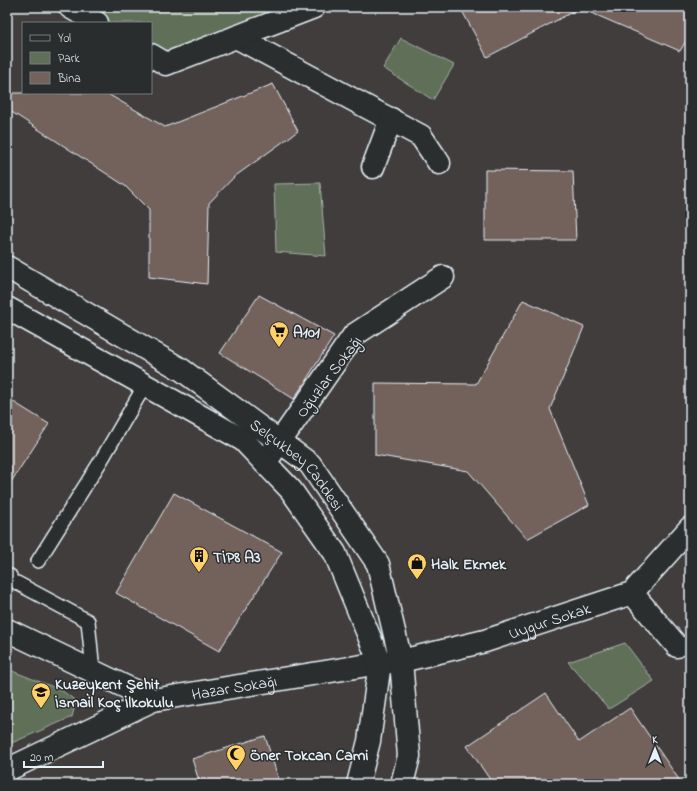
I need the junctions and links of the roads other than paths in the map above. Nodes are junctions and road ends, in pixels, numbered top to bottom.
1 (70, 7) edge
2 (314, 7) edge
3 (95, 22) edge
4 (236, 37) junction
5 (152, 56) edge
6 (391, 119) junction
7 (439, 164) dead end
8 (373, 167) dead end
9 (7, 267) edge
10 (443, 277) dead end
11 (7, 308) edge
12 (145, 385) junction
13 (280, 442) junction
14 (265, 462) junction
15 (690, 528) edge
16 (38, 562) dead end
17 (11, 578) edge
18 (632, 593) junction
19 (7, 630) edge
20 (677, 646) dead end
21 (401, 661) junction
22 (380, 663) junction
23 (93, 671) junction
24 (153, 700) junction
25 (7, 770) edge
26 (358, 784) edge
27 (402, 784) edge

1 - 3 street
2 - 4 street
4 - 5 street
4 - 6 street
6 - 7 street
6 - 8 street
9 - 13 street, Selçukbey Caddesi
10 - 13 street, Oğuzlar Sokağı
11 - 12 street, Selçukbey Caddesi
12 - 14 street, Selçukbey Caddesi
12 - 16 lane
13 - 14 street, Oğuzlar Sokağı
13 - 21 street, Selçukbey Caddesi
14 - 22 street, Selçukbey Caddesi
15 - 18 street
17 - 23 lane
18 - 20 street
18 - 21 street, Uygur Sokak
19 - 23 street
21 - 22 street, Uygur Sokak
21 - 27 street, Selçukbey Caddesi
22 - 24 street, Hazar Sokağı
22 - 26 street
23 - 24 street
24 - 25 street, Hazar Sokağı

